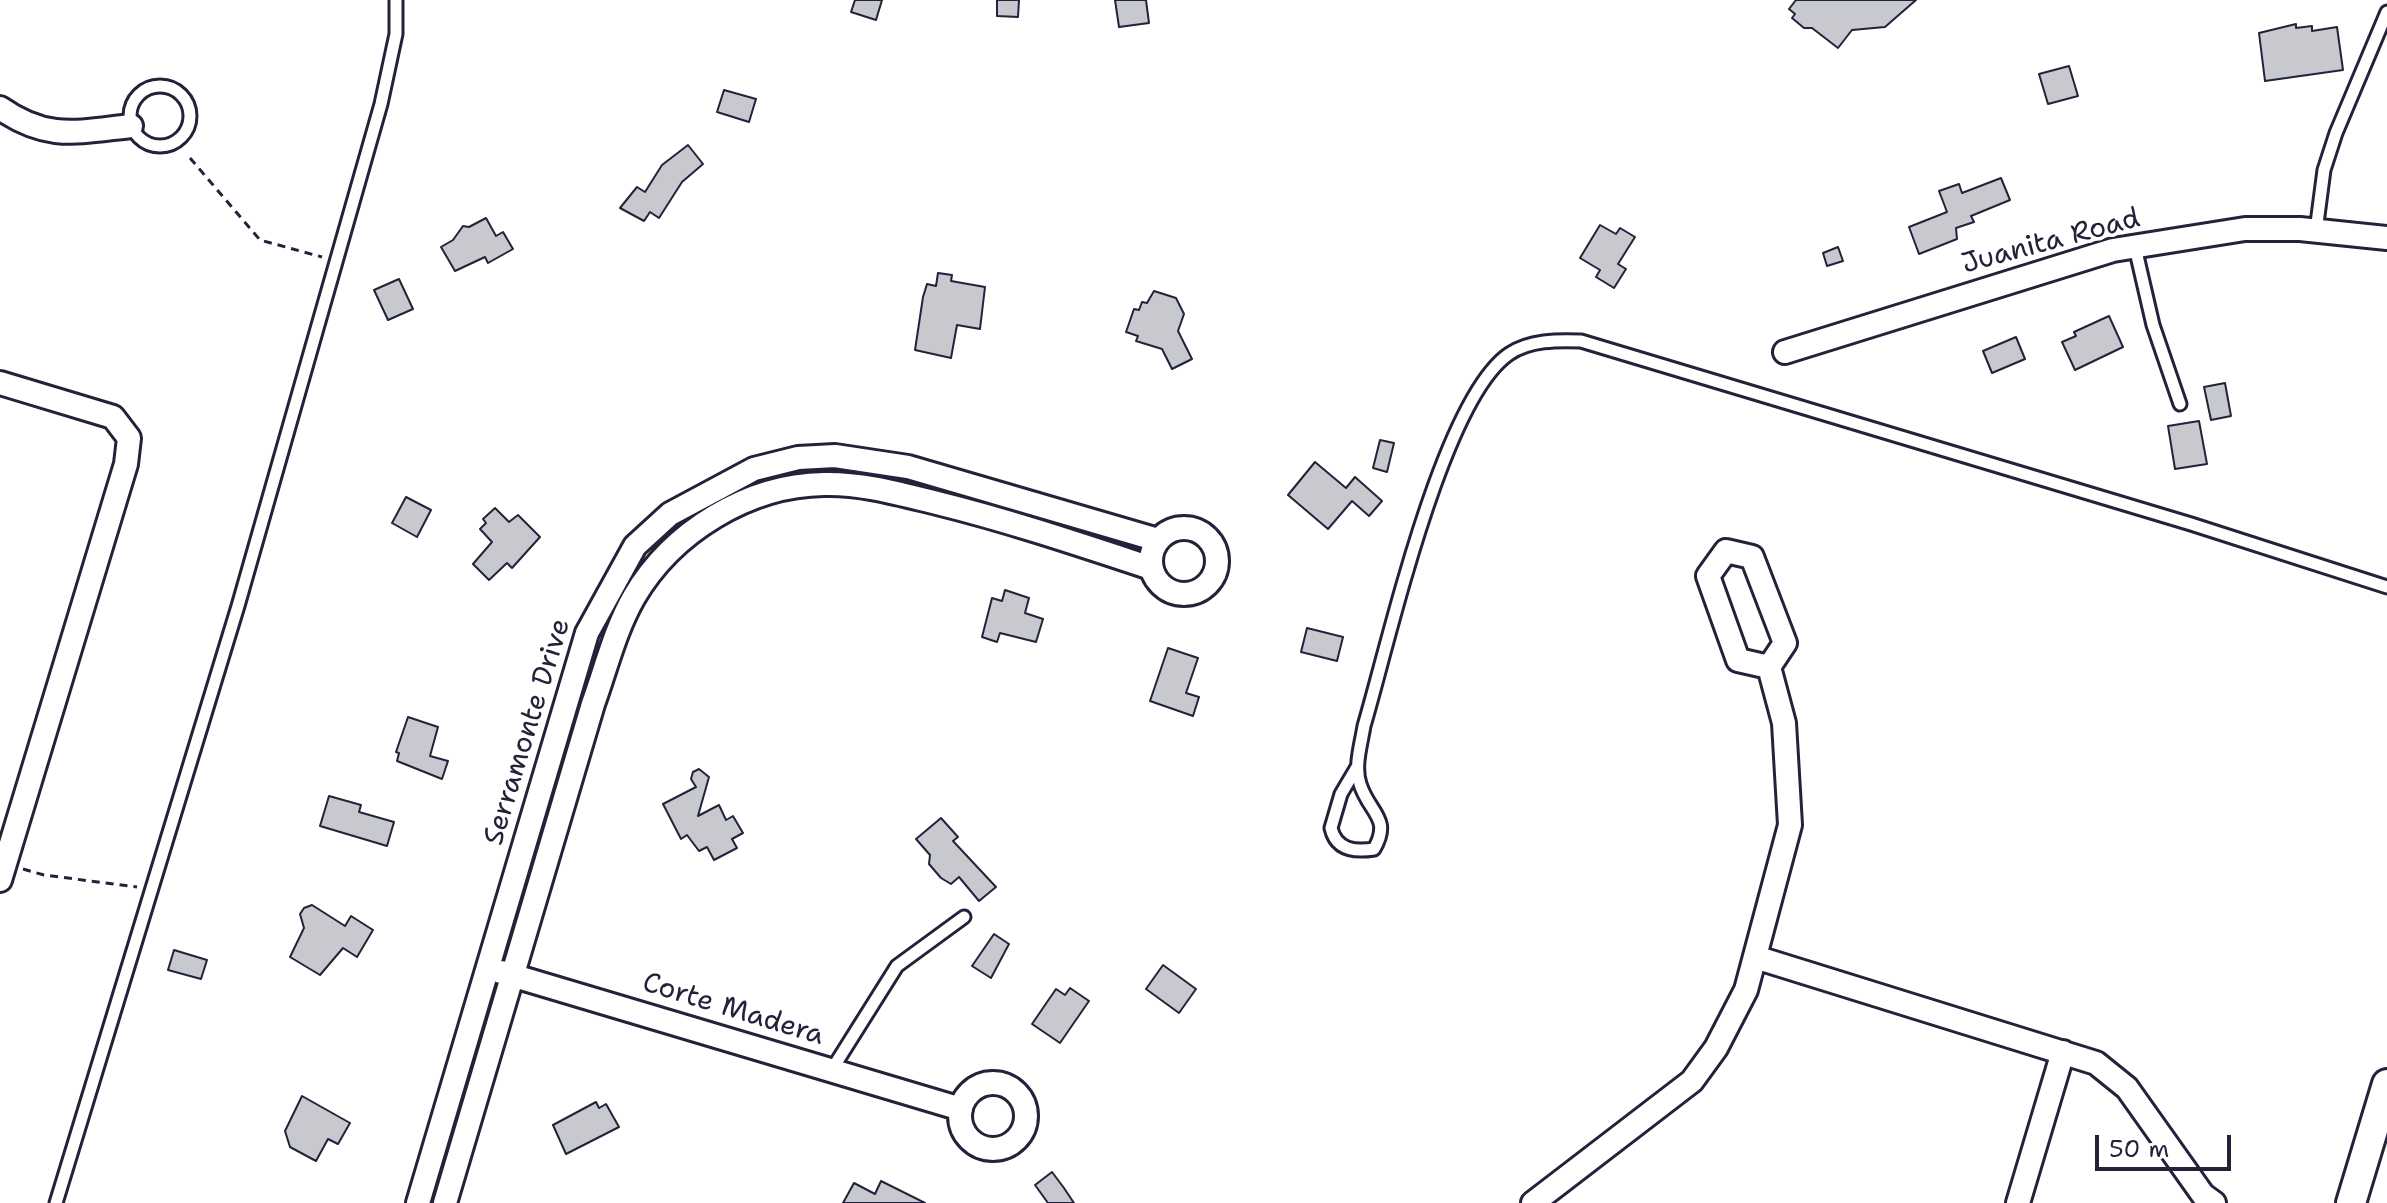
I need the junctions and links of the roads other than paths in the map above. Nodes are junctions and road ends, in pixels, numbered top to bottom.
1 (396, 0) edge
2 (2387, 12) edge
3 (0, 108) edge
4 (131, 126) junction
5 (2316, 231) junction
6 (2387, 238) edge
7 (2135, 247) junction
8 (1785, 352) dead end
9 (0, 383) edge
10 (2180, 404) dead end
11 (740, 475) junction
12 (982, 488) junction
13 (749, 501) junction
14 (975, 513) junction
15 (1158, 540) junction
16 (1151, 568) junction
17 (2387, 587) edge
18 (1769, 667) junction
19 (567, 695) junction
20 (593, 704) junction
21 (1357, 767) junction
22 (2, 872) edge
23 (964, 917) dead end
24 (1755, 957) junction
25 (488, 969) junction
26 (513, 976) junction
27 (2063, 1052) junction
28 (831, 1071) junction
29 (2387, 1084) edge
30 (961, 1109) dead end
31 (56, 1203) edge
32 (418, 1203) edge
33 (445, 1203) edge
34 (1533, 1203) edge
35 (2018, 1203) edge
36 (2214, 1203) edge
37 (2351, 1203) edge

1 - 31 lane
2 - 5 lane
3 - 4 street
4 - 4 lane
5 - 6 street, Juanita Road
5 - 7 street, Juanita Road
7 - 8 street, Juanita Road
7 - 10 lane
9 - 22 street
11 - 12 street, Serramonte Drive
11 - 13 street
11 - 19 street, Serramonte Drive
12 - 14 street
12 - 15 street, Serramonte Drive
13 - 14 street, Serramonte Drive
13 - 20 street, Serramonte Drive
14 - 16 street, Serramonte Drive
15 - 16 street
15 - 16 street, Serramonte Drive
17 - 21 lane
18 - 18 street
18 - 24 street
19 - 20 street
19 - 25 street, Serramonte Drive
20 - 26 street, Serramonte Drive
21 - 21 lane
23 - 28 lane
24 - 27 street
24 - 34 street
25 - 26 street, Corte Madera
25 - 32 street, Serramonte Drive
26 - 28 street, Corte Madera
26 - 33 street, Serramonte Drive
27 - 35 street
27 - 36 street
28 - 30 street, Corte Madera
29 - 37 street

